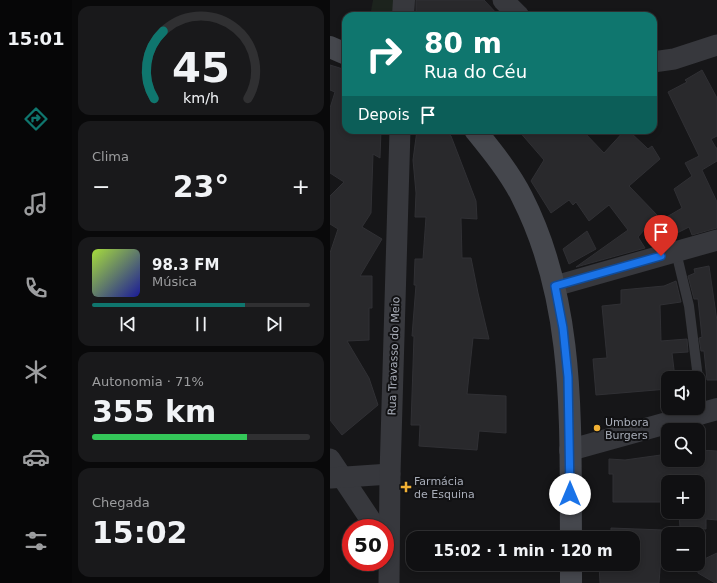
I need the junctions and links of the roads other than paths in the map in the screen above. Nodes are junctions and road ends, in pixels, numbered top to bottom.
1 (404, 0) edge
2 (503, 0) edge
3 (403, 12) edge
4 (515, 12) edge
5 (717, 45) edge
6 (330, 47) edge
7 (342, 52) edge
8 (657, 61) edge
9 (400, 134) edge
10 (479, 134) edge
11 (717, 240) edge
12 (676, 252) junction
13 (555, 286) junction
14 (697, 371) edge
15 (705, 399) edge
16 (709, 411) edge
17 (570, 450) junction
18 (330, 460) edge
19 (390, 474) junction
20 (336, 478) edge
21 (369, 519) edge
22 (388, 519) edge
23 (571, 531) edge
24 (388, 571) edge
25 (571, 571) edge
26 (389, 583) edge
27 (571, 583) edge

1 - 3 street
2 - 4 street
5 - 8 street
6 - 7 main road
9 - 19 street, Rua Travasso do Meio
10 - 13 main road
11 - 12 street
12 - 13 street
12 - 14 lane
13 - 17 main road
15 - 16 lane
16 - 17 street
17 - 23 main road
18 - 20 street
19 - 20 street
19 - 22 street, Rua Travasso do Meio
20 - 21 street
24 - 26 street, Rua Travasso do Meio
25 - 27 main road

